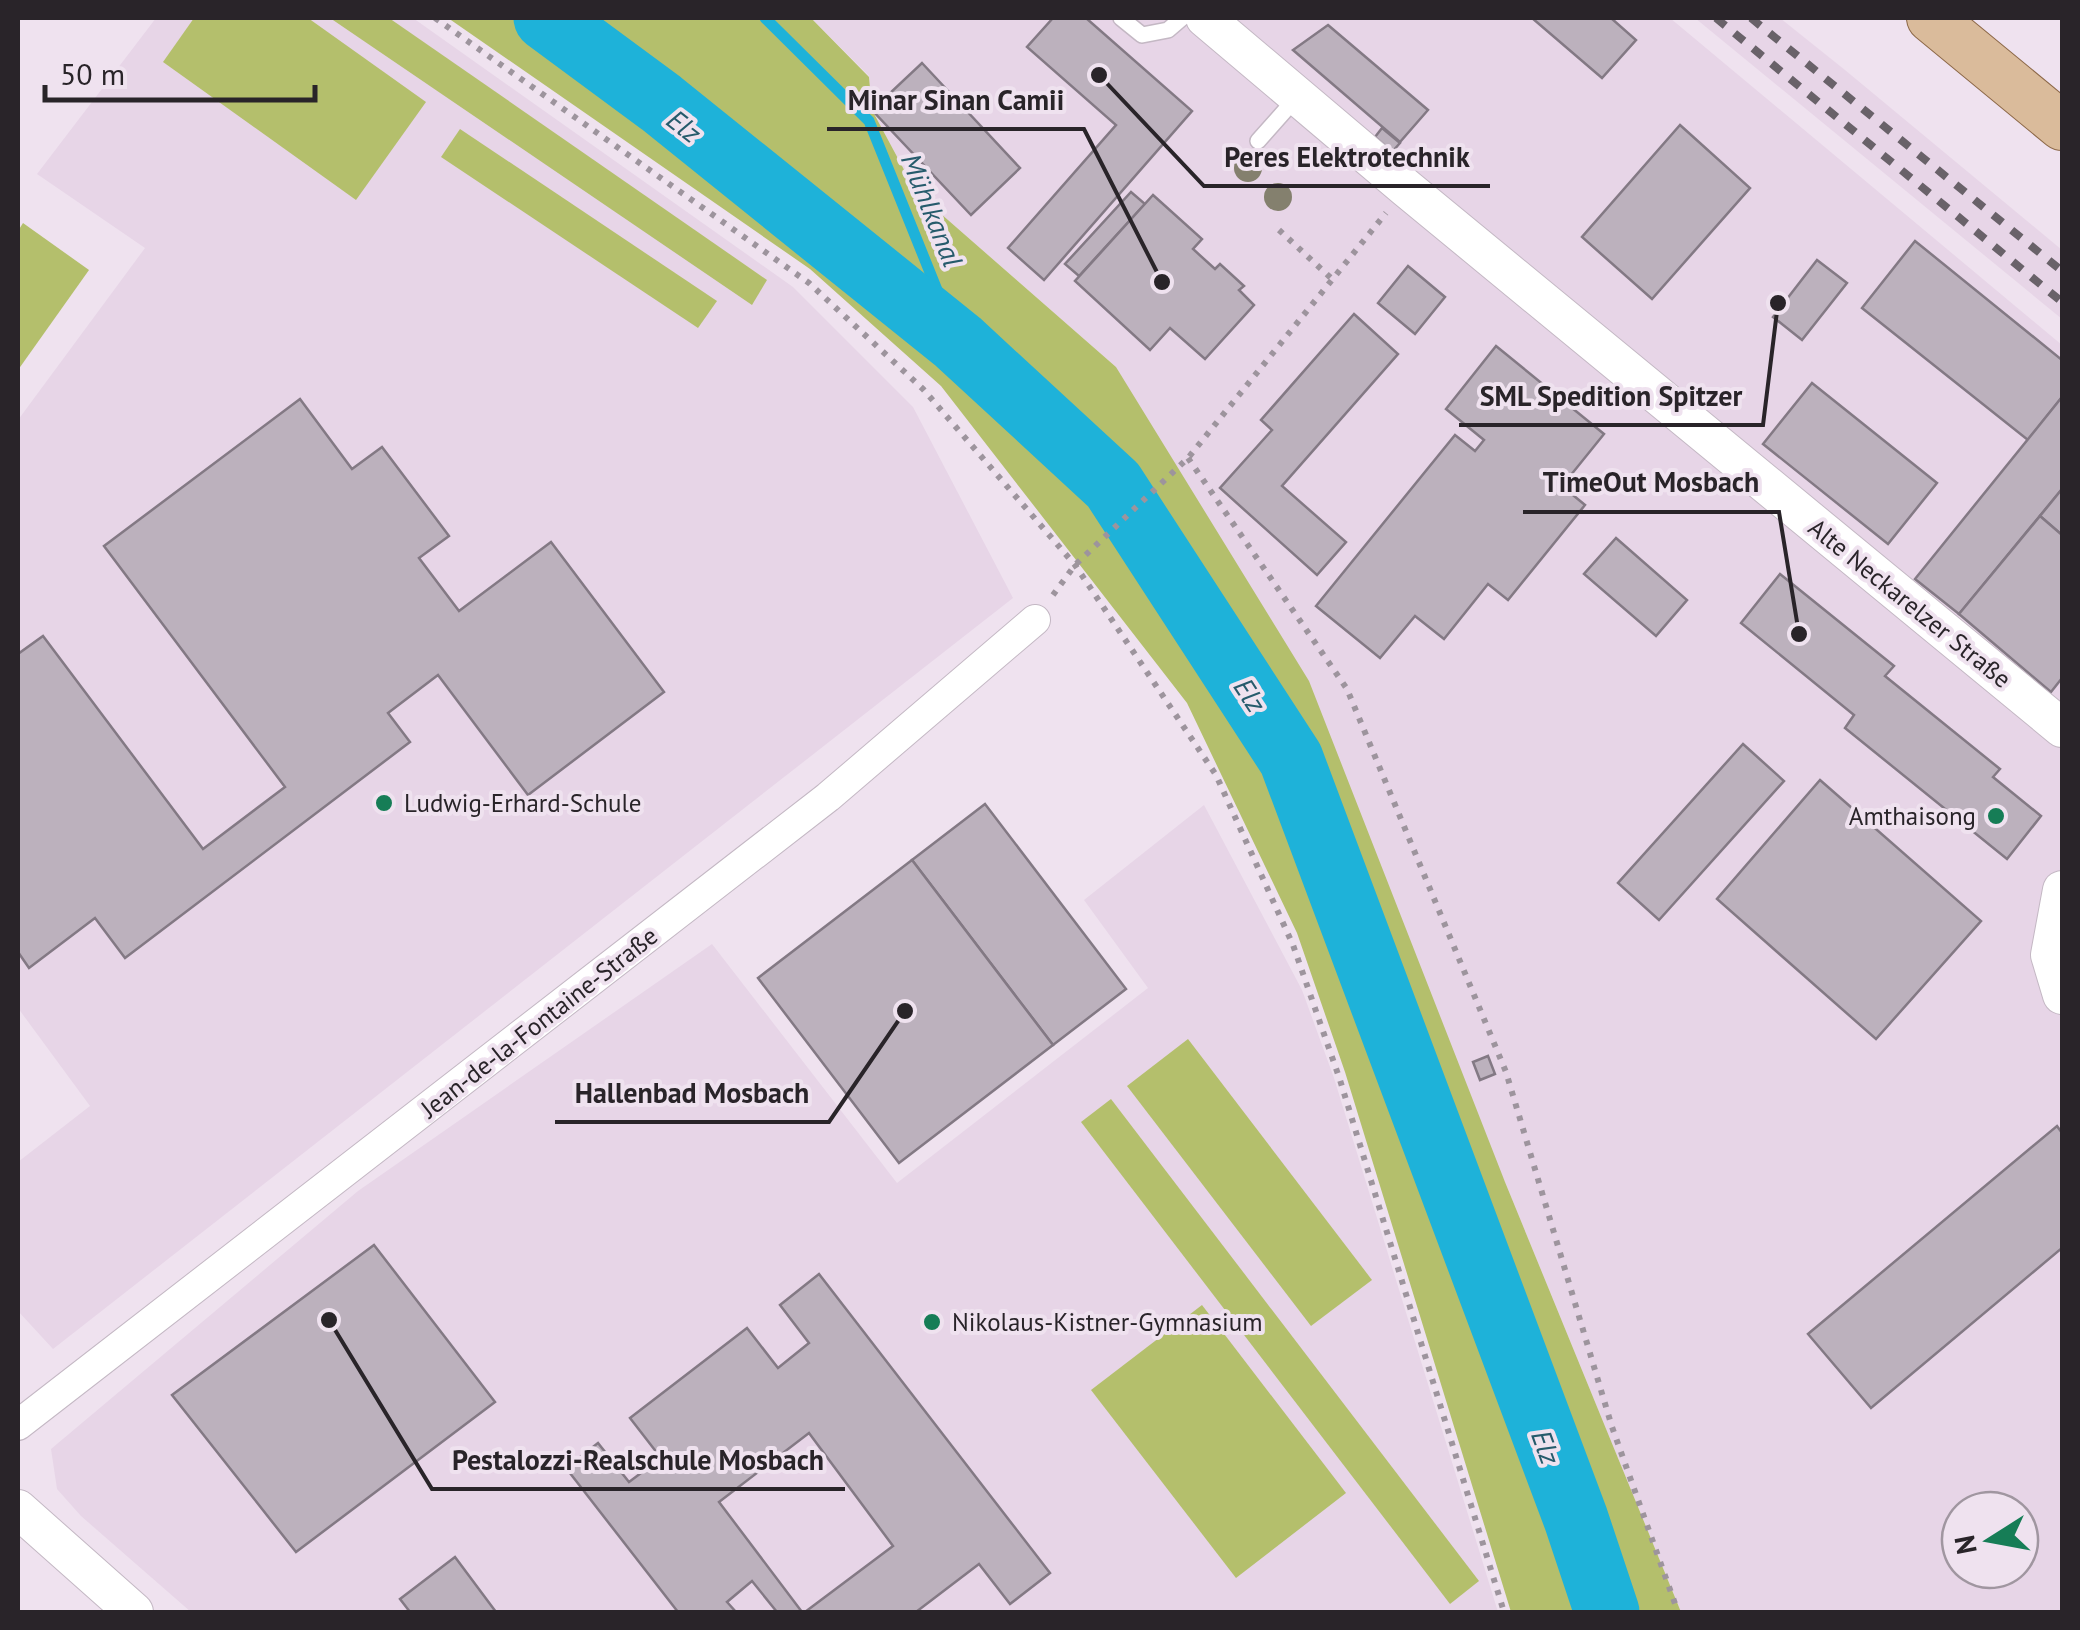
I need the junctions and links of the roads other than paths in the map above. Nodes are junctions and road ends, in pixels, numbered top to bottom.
1 (1122, 18) edge
2 (1182, 18) edge
3 (1205, 18) edge
4 (1931, 18) edge
5 (1297, 97) junction
6 (2062, 126) edge
7 (1258, 141) dead end
8 (1035, 620) dead end
9 (2062, 728) edge
10 (2062, 890) edge
11 (2062, 995) edge
12 (23, 1410) edge
13 (19, 1513) edge
14 (134, 1612) edge

1 - 2 lane
3 - 5 street, Alte Neckarelzer Straße
4 - 6 main road
5 - 7 lane
5 - 9 street, Alte Neckarelzer Straße
8 - 12 street, Jean-de-la-Fontaine-Straße
10 - 11 street
13 - 14 street

